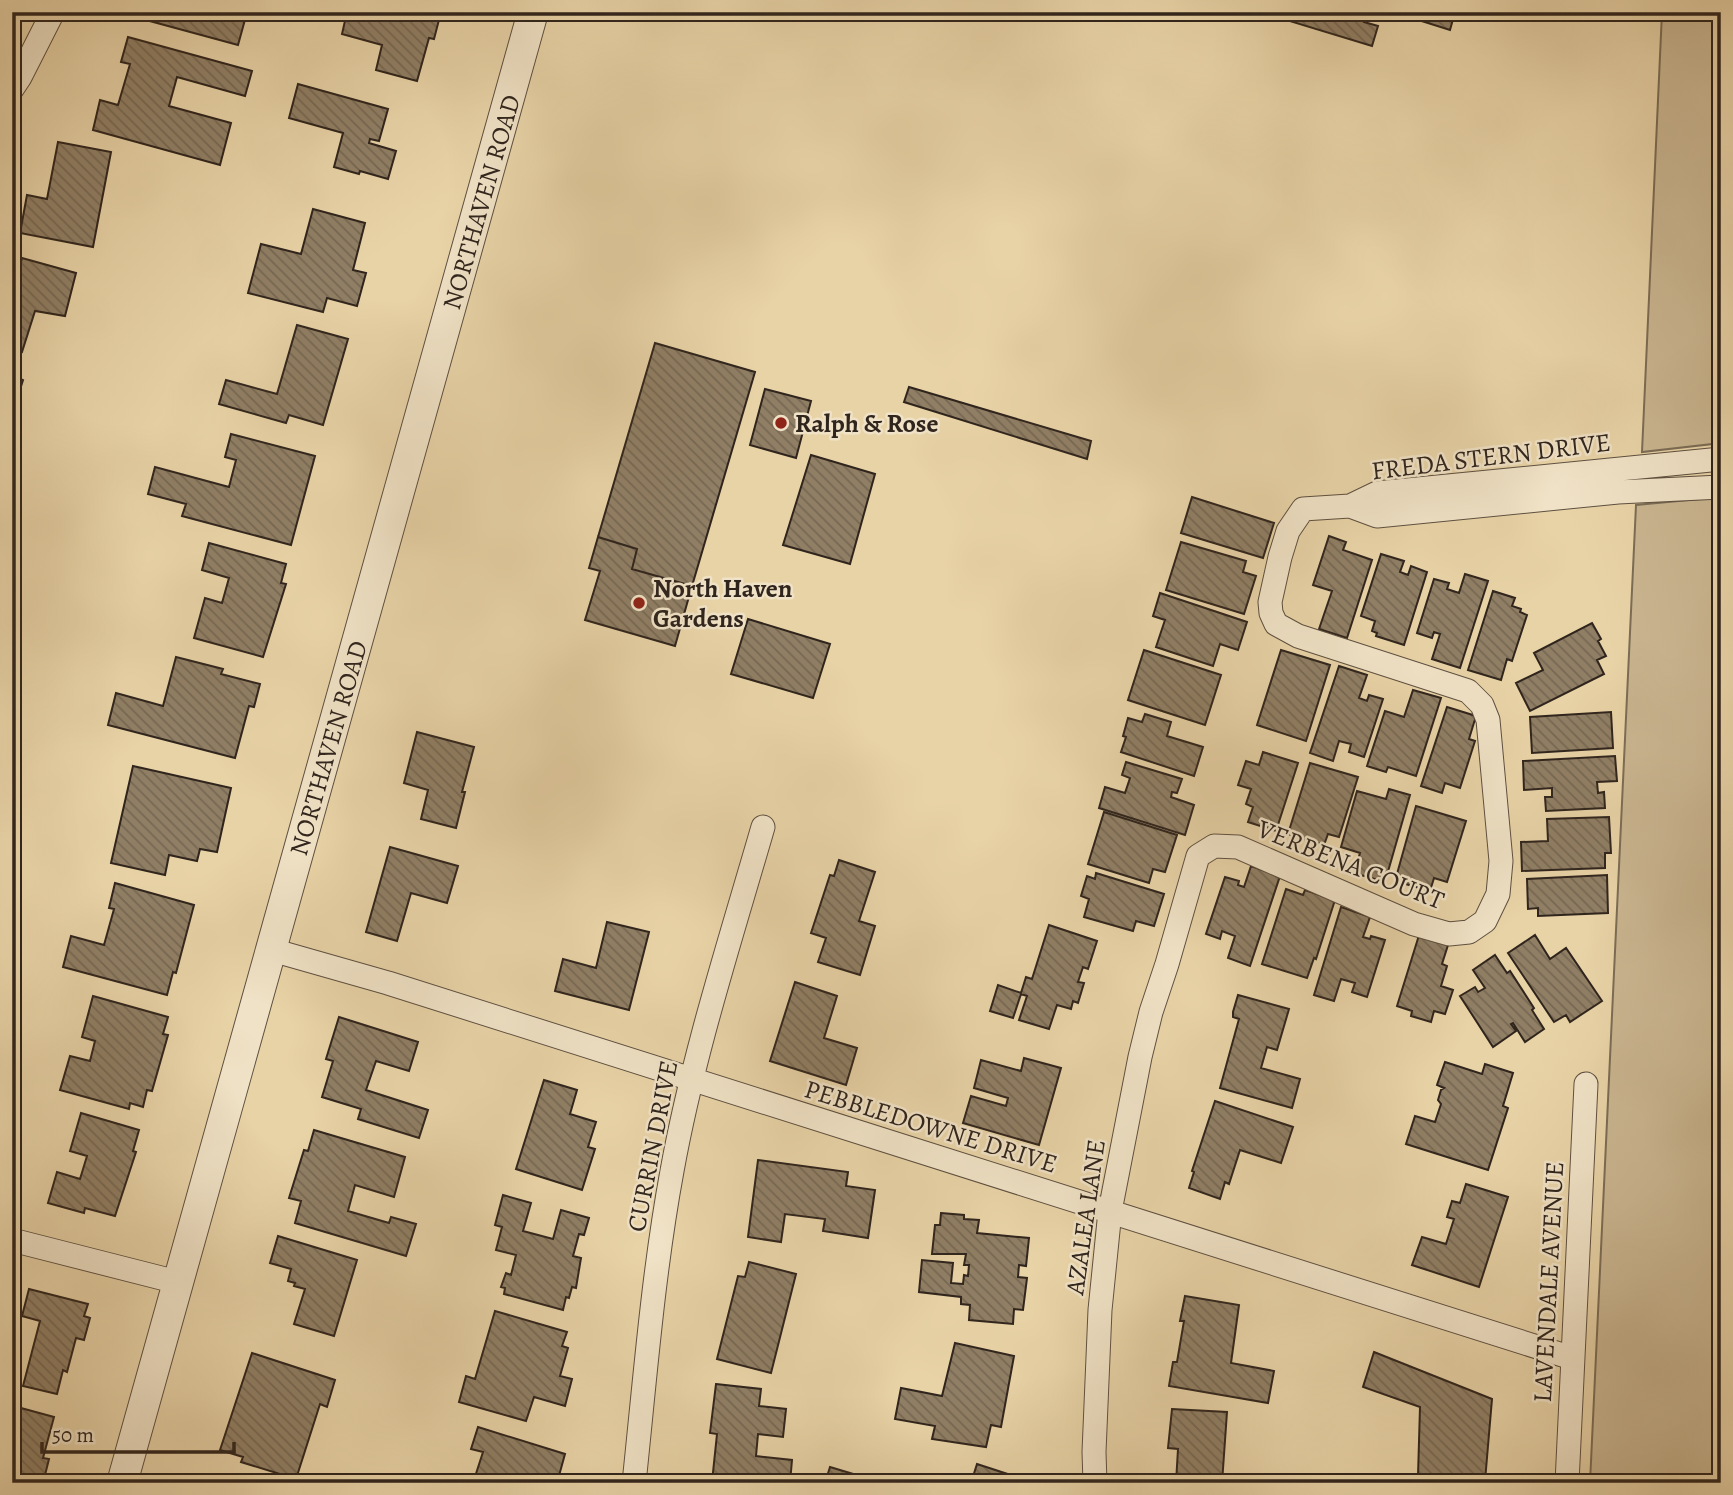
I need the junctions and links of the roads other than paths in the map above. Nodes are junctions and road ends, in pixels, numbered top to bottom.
1 (53, 12) edge
2 (533, 12) edge
3 (12, 89) edge
4 (1721, 459) edge
5 (1721, 487) edge
6 (1350, 506) junction
7 (763, 827) dead end
8 (272, 950) junction
9 (1167, 964) joint
10 (691, 1080) junction
11 (1586, 1084) dead end
12 (1110, 1211) junction
13 (12, 1240) edge
14 (177, 1282) junction
15 (1572, 1358) junction
16 (122, 1483) edge
17 (634, 1483) edge
18 (1095, 1483) edge
19 (1567, 1483) edge

1 - 3 street
2 - 8 street, NORTHAVEN ROAD
4 - 6 street, FREDA STERN DRIVE
5 - 6 street, FREDA STERN DRIVE
6 - 9 street, VERBENA COURT
7 - 10 street, CURRIN DRIVE
8 - 10 street, PEBBLEDOWNE DRIVE
8 - 14 street, NORTHAVEN ROAD
9 - 12 street, AZALEA LANE
10 - 12 street, PEBBLEDOWNE DRIVE
10 - 17 street, CURRIN DRIVE
11 - 15 street, LAVENDALE AVENUE
12 - 15 street, PEBBLEDOWNE DRIVE
12 - 18 street, AZALEA LANE
13 - 14 street
14 - 16 street, NORTHAVEN ROAD
15 - 19 street, LAVENDALE AVENUE

